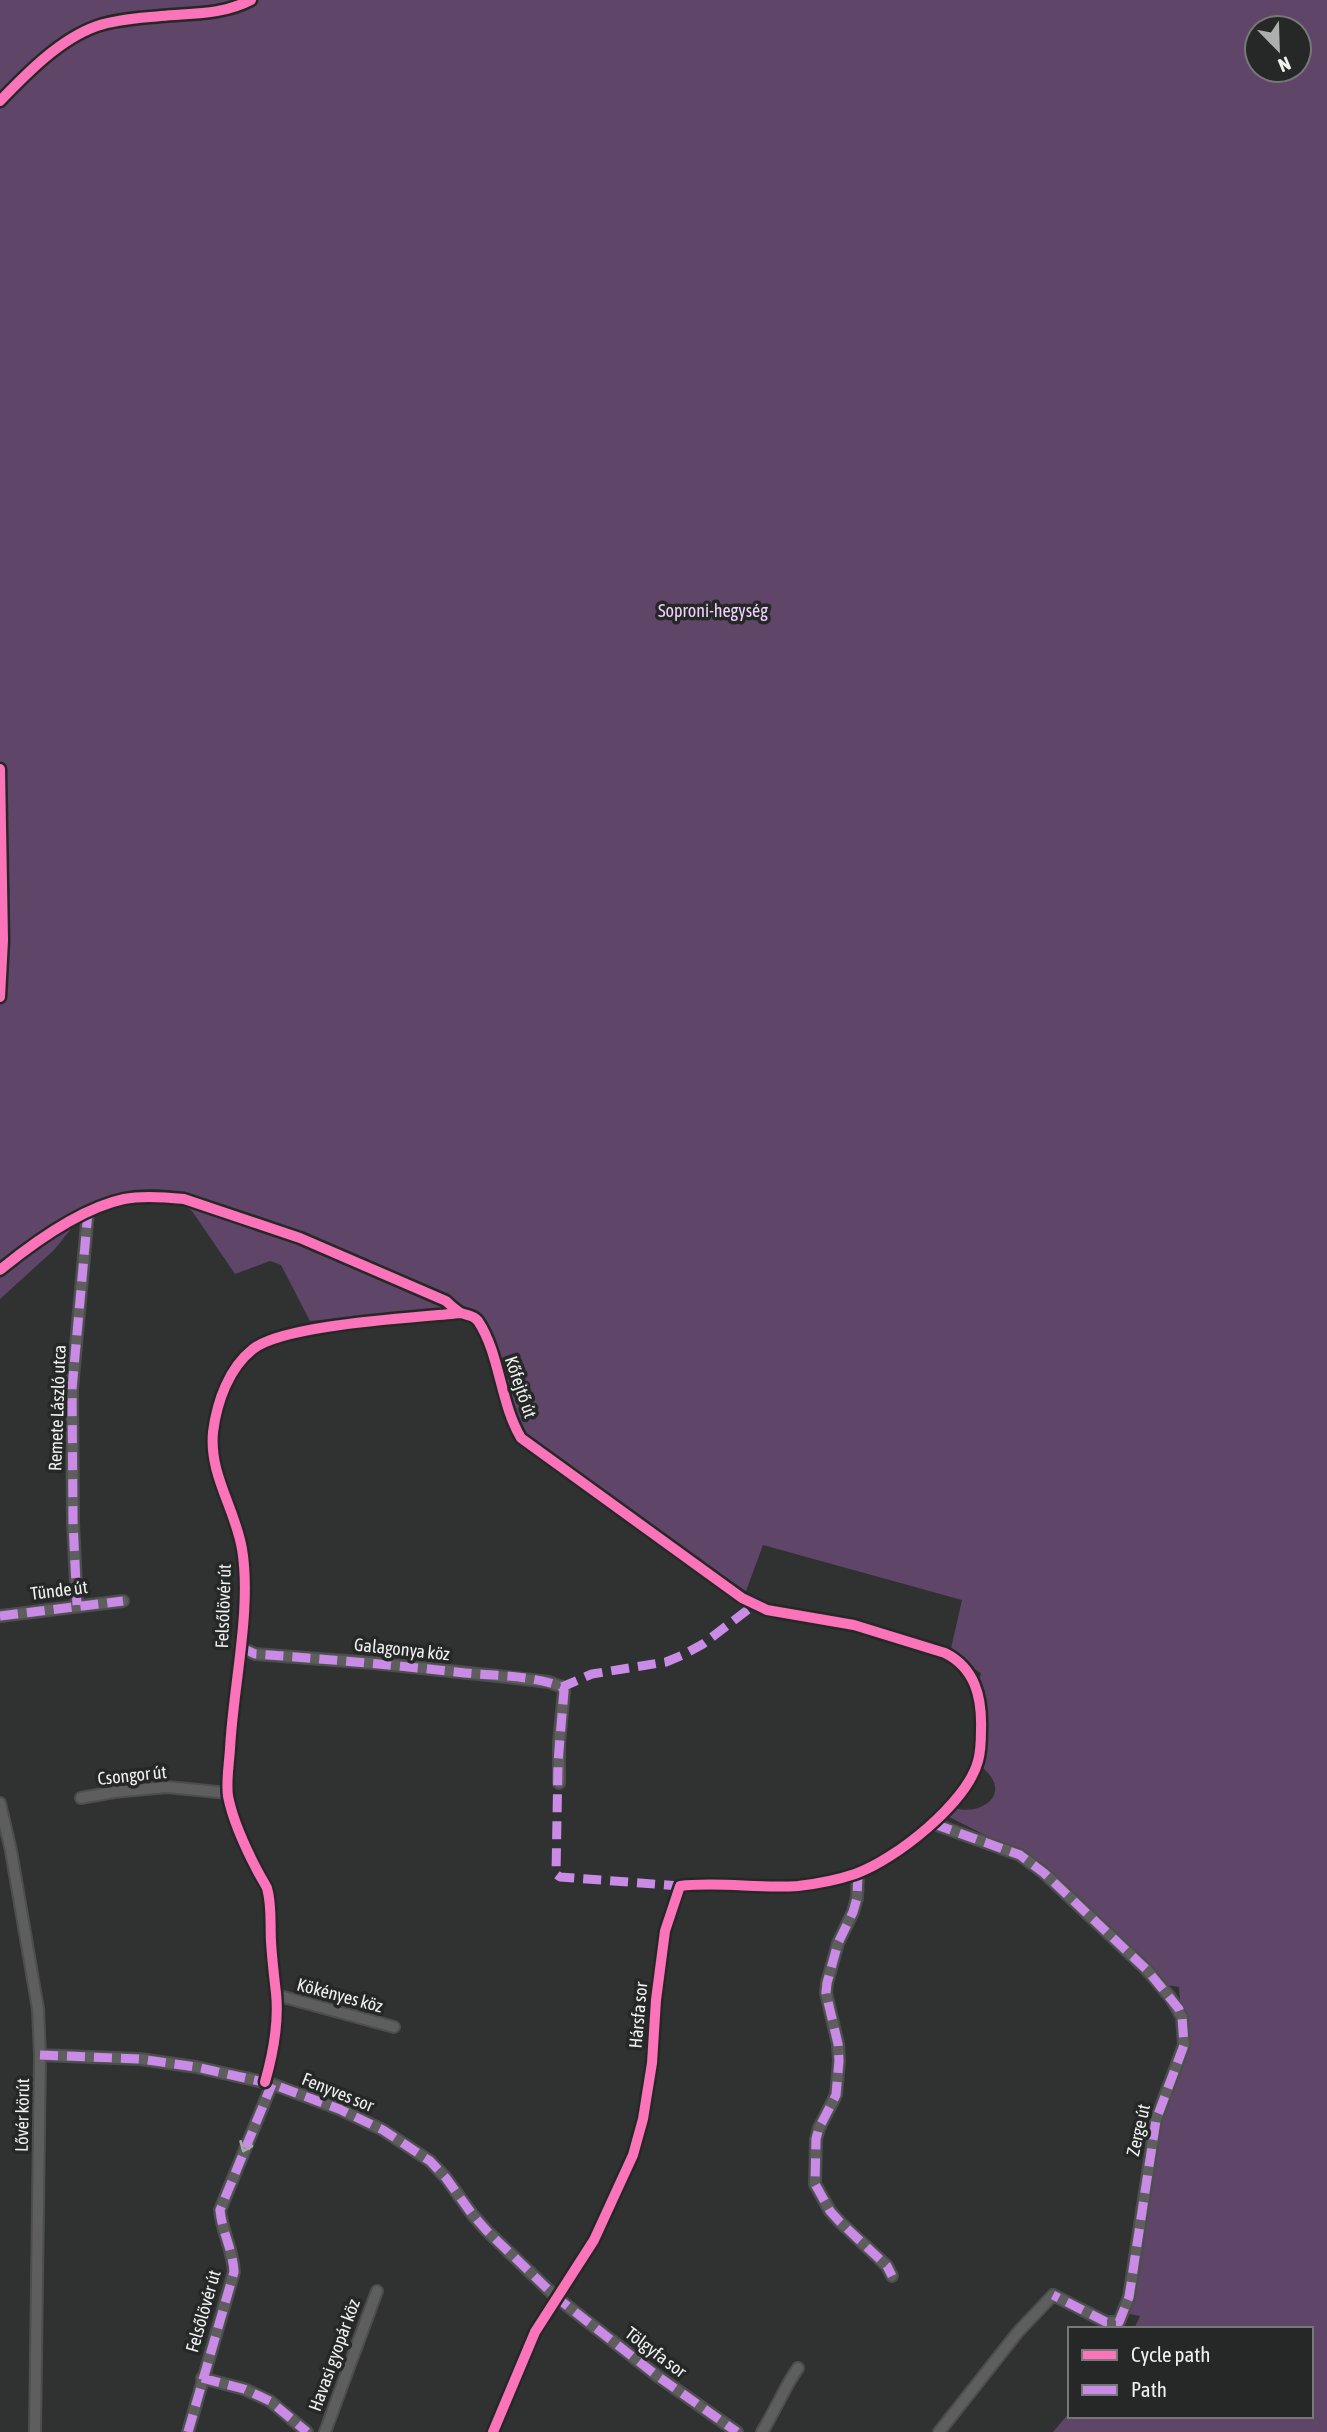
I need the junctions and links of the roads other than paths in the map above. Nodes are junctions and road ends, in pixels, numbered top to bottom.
1 (251, 0) edge
2 (0, 101) edge
3 (0, 769) edge
4 (0, 997) edge
5 (88, 1212) junction
6 (0, 1270) edge
7 (460, 1313) junction
8 (123, 1601) dead end
9 (77, 1605) junction
10 (0, 1616) edge
11 (240, 1647) junction
12 (559, 1783) dead end
13 (965, 1786) joint
14 (228, 1793) junction
15 (81, 1798) dead end
16 (0, 1803) edge
17 (934, 1824) junction
18 (858, 1873) junction
19 (276, 1996) junction
20 (394, 2027) dead end
21 (40, 2055) junction
22 (268, 2083) junction
23 (892, 2276) dead end
24 (377, 2291) dead end
25 (556, 2297) junction
26 (797, 2368) dead end
27 (202, 2378) junction
28 (35, 2432) edge
29 (188, 2432) edge
30 (307, 2432) edge
31 (325, 2432) edge
32 (494, 2432) edge
33 (737, 2432) edge
34 (762, 2432) edge
35 (939, 2432) edge

1 - 2 street
3 - 4 street
5 - 6 street, Kőfejtő út
5 - 7 street, Kőfejtő út
5 - 9 street, Remete László utca
7 - 11 street, Felsőlövér út
7 - 13 street, Kőfejtő út
8 - 9 street, Tünde út
9 - 10 street, Tünde út
11 - 12 street, Galagonya köz
11 - 14 street, Felsőlövér út
13 - 17 street, Hársfa sor
14 - 15 street, Csongor út
14 - 19 street, Felsőlövér út
16 - 21 street, Lővér körút
17 - 18 street, Hársfa sor
17 - 35 street, Zerge út
18 - 23 street
18 - 25 street, Hársfa sor
19 - 20 street, Kökényes köz
19 - 22 street, Felsőlövér út
21 - 22 street, Fenyves sor
21 - 28 street, Lővér körút
22 - 25 street, Fenyves sor
22 -> 27 street, Felsőlövér út
24 - 31 street, Havasi gyopár köz
25 - 32 street, Hársfa sor
25 - 33 street, Tölgyfa sor
26 - 34 street
27 - 29 street, Felsőlövér út
27 - 30 street

